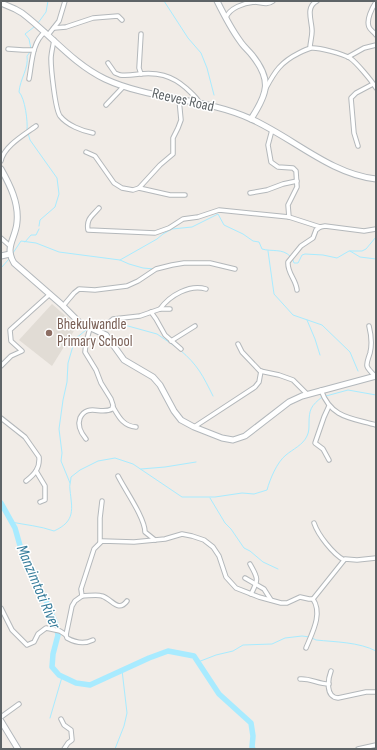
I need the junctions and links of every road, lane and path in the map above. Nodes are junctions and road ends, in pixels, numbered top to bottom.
1 (65, 1) edge
2 (216, 1) edge
3 (273, 1) edge
4 (317, 1) edge
5 (376, 2) edge
6 (1, 3) edge
7 (226, 19) junction
8 (122, 20) dead end
9 (54, 28) junction
10 (46, 34) junction
11 (141, 34) dead end
12 (376, 35) edge
13 (54, 40) junction
14 (376, 45) edge
15 (310, 48) junction
16 (8, 49) dead end
17 (34, 50) junction
18 (348, 57) junction
19 (108, 63) dead end
20 (141, 74) junction
21 (29, 79) dead end
22 (373, 84) junction
23 (124, 86) junction
24 (266, 88) junction
25 (376, 88) edge
26 (179, 99) junction
27 (200, 104) junction
28 (106, 105) dead end
29 (251, 119) junction
30 (36, 126) dead end
31 (272, 130) junction
32 (93, 133) dead end
33 (358, 146) dead end
34 (86, 152) dead end
35 (1, 162) edge
36 (1, 169) edge
37 (376, 179) edge
38 (296, 181) junction
39 (139, 187) junction
40 (250, 193) dead end
41 (185, 195) dead end
42 (99, 208) dead end
43 (289, 217) junction
44 (320, 227) junction
45 (376, 228) edge
46 (1, 238) edge
47 (10, 246) junction
48 (10, 254) junction
49 (1, 256) edge
50 (234, 268) dead end
51 (206, 289) dead end
52 (297, 290) dead end
53 (50, 294) junction
54 (63, 306) junction
55 (160, 308) junction
56 (170, 309) dead end
57 (150, 312) junction
58 (195, 326) dead end
59 (368, 326) dead end
60 (90, 328) junction
61 (99, 331) junction
62 (171, 341) junction
63 (238, 344) dead end
64 (181, 348) dead end
65 (1, 366) edge
66 (261, 371) junction
67 (376, 376) edge
68 (321, 390) junction
69 (307, 394) junction
70 (329, 406) junction
71 (113, 407) junction
72 (1, 418) edge
73 (376, 425) edge
74 (136, 427) dead end
75 (194, 427) junction
76 (86, 439) dead end
77 (329, 460) dead end
78 (36, 471) junction
79 (118, 476) dead end
80 (26, 481) dead end
81 (102, 501) dead end
82 (40, 502) dead end
83 (314, 523) dead end
84 (155, 540) junction
85 (100, 542) junction
86 (376, 558) edge
87 (344, 560) junction
88 (250, 564) dead end
89 (245, 578) dead end
90 (256, 584) junction
91 (251, 594) junction
92 (82, 596) junction
93 (313, 599) junction
94 (271, 600) junction
95 (127, 601) dead end
96 (1, 608) edge
97 (66, 635) junction
98 (93, 640) dead end
99 (306, 648) dead end
100 (331, 671) dead end
101 (300, 679) dead end
102 (328, 683) junction
103 (376, 692) edge
104 (19, 704) dead end
105 (1, 717) edge
106 (61, 719) dead end
107 (1, 721) edge
108 (376, 745) edge
109 (18, 749) edge
110 (64, 749) edge
111 (358, 749) edge

1 - 9 street
2 - 7 street
3 - 7 street
4 - 15 street
5 - 12 street
6 - 10 street, Reeves Road
7 - 24 street
8 - 9 street
9 - 10 street
10 - 13 street, Reeves Road
10 - 17 street
11 - 20 street
13 - 23 street, Reeves Road
13 - 32 street
14 - 18 street
15 - 18 street
15 - 24 street
16 - 17 street
17 - 21 street
18 - 22 street
19 - 20 street
20 - 27 street
22 - 25 street
22 - 33 street
23 - 26 street, Reeves Road
23 - 28 street
24 - 29 street
26 - 27 street, Reeves Road
26 - 39 street
27 - 29 street, Reeves Road
29 - 31 street, Reeves Road
30 - 35 street
31 - 37 street, Reeves Road
31 - 38 street
34 - 39 street
36 - 47 street
38 - 40 street
38 - 43 street
39 - 41 street
42 - 43 street
43 - 44 street
44 - 45 street
44 - 52 street
46 - 47 street
47 - 48 street
48 - 49 street
48 - 53 street
50 - 54 street
51 - 55 street
53 - 54 street
53 - 65 street
54 - 60 street
55 - 56 street
55 - 57 street
57 - 61 street
57 - 62 street
58 - 62 street
59 - 67 street
60 - 61 street
60 - 71 street
61 - 75 street
62 - 64 street
63 - 66 street
66 - 69 street
66 - 75 street
67 - 68 street
68 - 69 street
68 - 70 street
69 - 75 street
70 - 73 street
70 - 77 street
71 - 74 street
71 - 76 street
72 - 78 street
78 - 80 street
78 - 82 street
79 - 84 street
81 - 85 street
83 - 87 street
84 - 85 street
84 - 91 street
85 - 92 street
86 - 87 street
87 - 93 street
88 - 90 street
89 - 90 street
90 - 91 street
90 - 94 street
91 - 94 street
92 - 95 street
92 - 97 street
93 - 94 street
93 - 99 street
96 - 97 street
97 - 98 street
100 - 102 street
101 - 102 street
102 - 103 street
104 - 105 street
106 - 110 street
107 - 109 street
108 - 111 street

